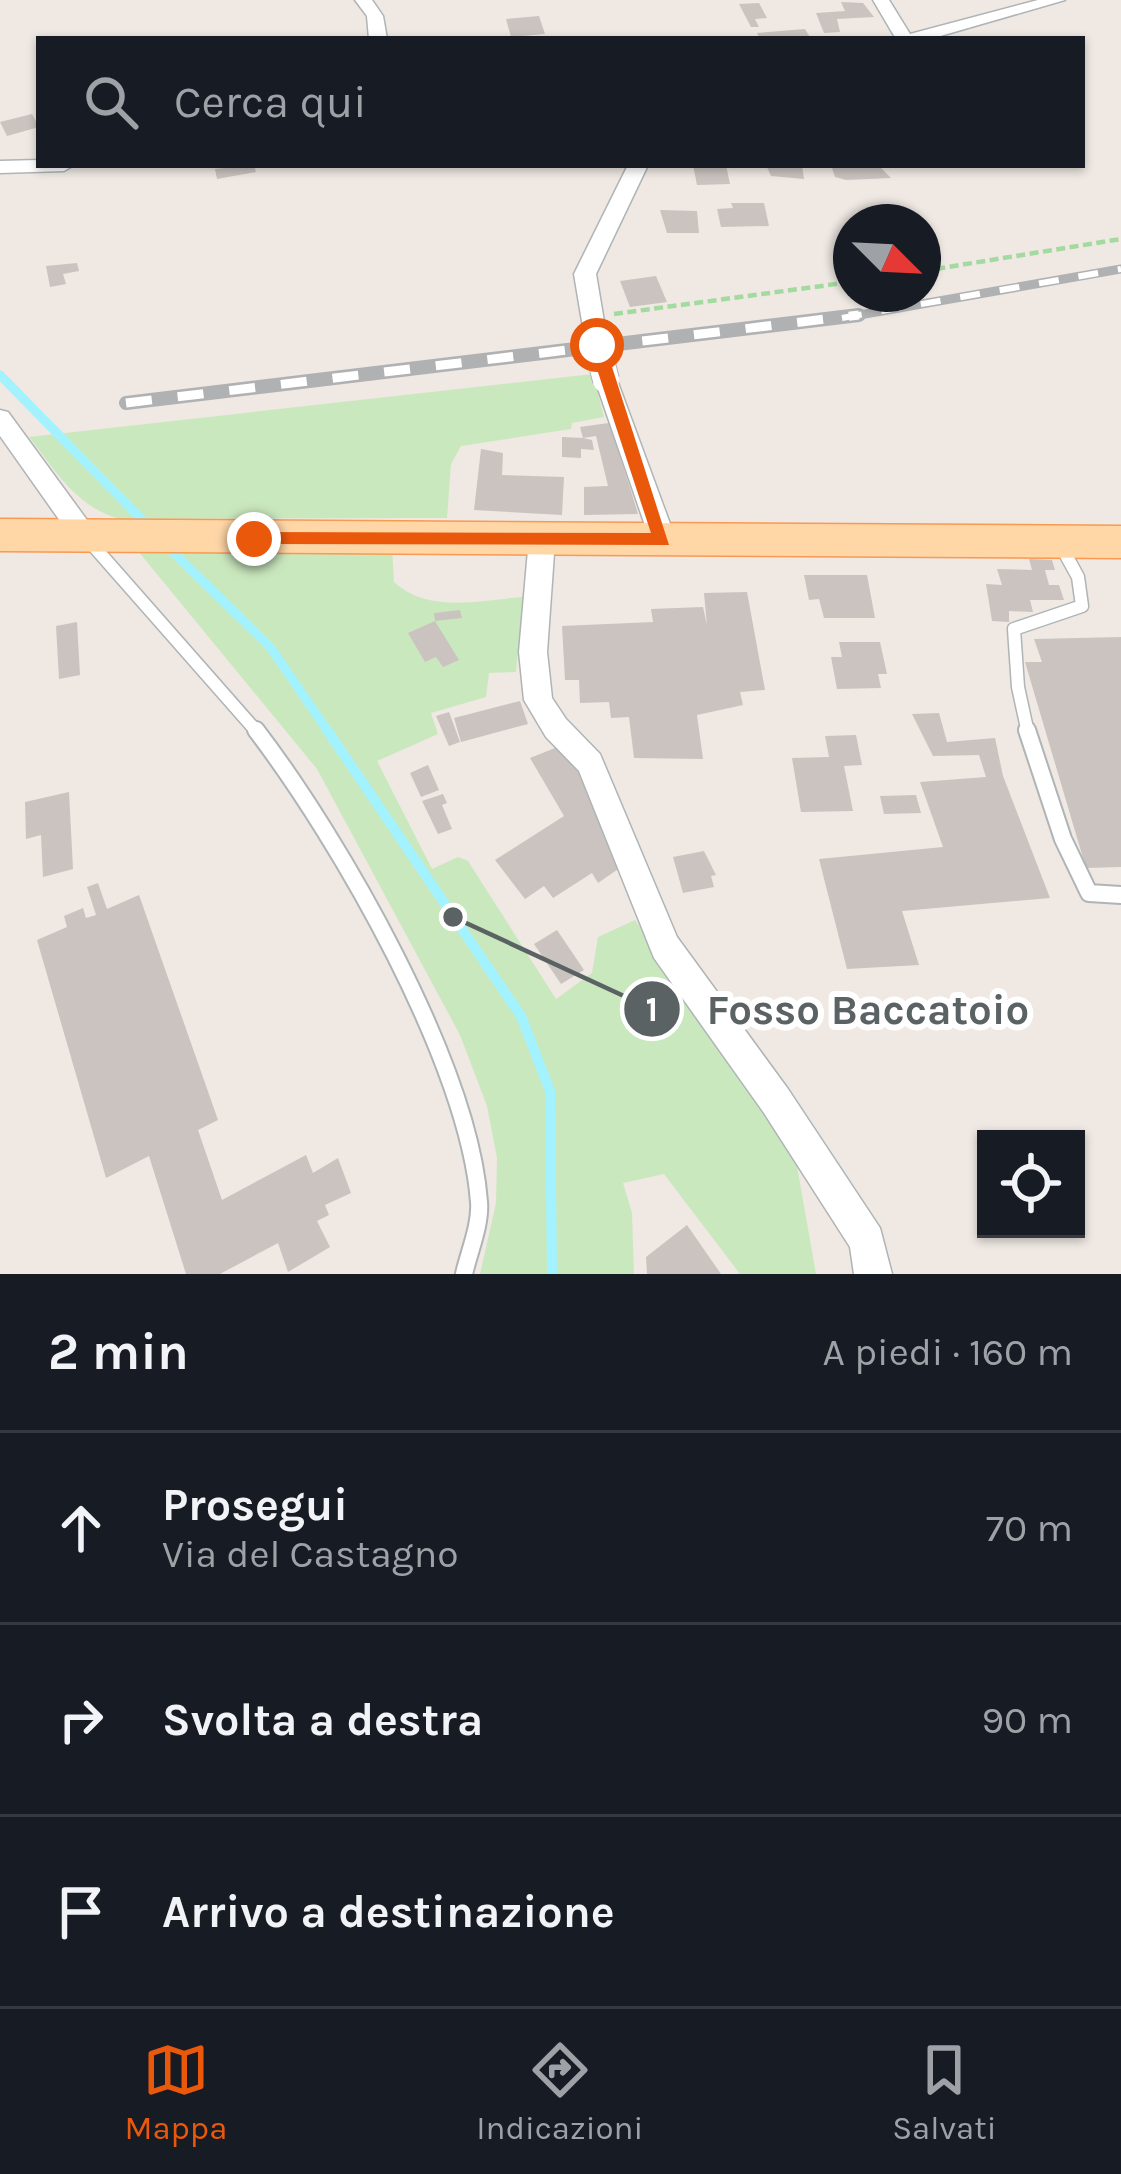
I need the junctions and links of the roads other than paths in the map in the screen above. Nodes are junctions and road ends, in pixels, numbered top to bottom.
1 (364, 0) edge
2 (881, 0) edge
3 (1057, 0) edge
4 (377, 36) edge
5 (905, 36) edge
6 (919, 36) edge
7 (36, 166) edge
8 (0, 167) edge
9 (633, 168) edge
10 (0, 418) edge
11 (0, 536) edge
12 (105, 538) junction
13 (542, 539) junction
14 (663, 540) junction
15 (1059, 541) junction
16 (1121, 542) edge
17 (1121, 895) edge
18 (464, 1274) edge
19 (873, 1274) edge

1 - 4 street
2 - 5 street
3 - 6 street
7 - 8 street
9 - 14 street, bridge
10 - 12 street
11 - 12 main road
12 - 13 main road
12 - 18 lane
13 - 14 main road
13 - 19 street
14 - 15 main road
15 - 16 main road
15 - 17 lane

